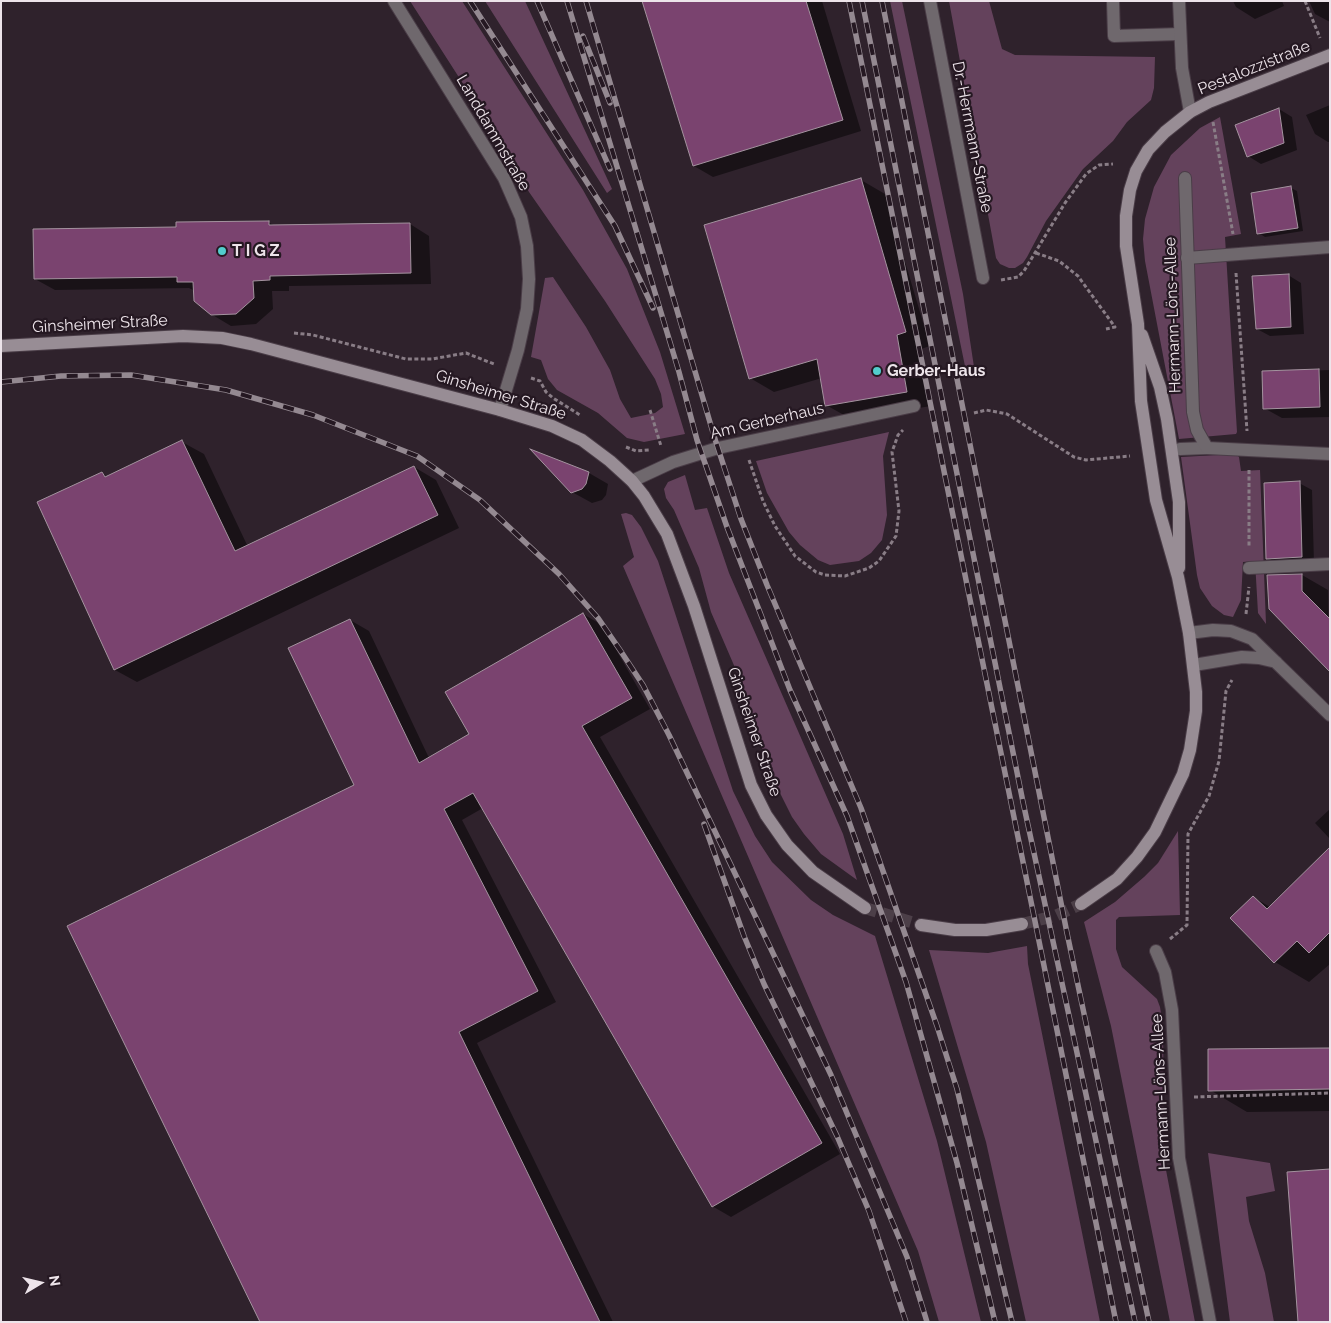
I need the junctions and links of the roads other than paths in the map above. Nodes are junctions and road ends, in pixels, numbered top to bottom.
1 (394, 1) edge
2 (930, 1) edge
3 (1112, 1) edge
4 (1179, 1) edge
5 (1180, 34) junction
6 (1330, 55) edge
7 (1190, 112) junction
8 (1185, 178) dead end
9 (1330, 247) edge
10 (1187, 258) junction
11 (983, 278) road end
12 (1138, 324) junction
13 (1, 346) edge
14 (914, 406) dead end
15 (500, 410) junction
16 (1207, 448) junction
17 (1180, 449) dead end
18 (1330, 454) edge
19 (632, 481) junction
20 (1330, 564) edge
21 (1249, 568) road end
22 (1178, 577) junction
23 (1189, 633) junction
24 (1276, 662) junction
25 (1194, 665) junction
26 (1330, 715) edge
27 (1081, 904) tunnel mouth
28 (866, 908) tunnel mouth
29 (1022, 924) tunnel mouth
30 (920, 925) tunnel mouth
31 (1156, 951) road end
32 (1210, 1322) edge

1 - 15 street, Landdammstraße
2 - 11 street, Dr.-Herrmann-Straße
3 - 5 street
4 - 5 street
5 - 7 street
6 - 7 main road, Pestalozzistraße
7 - 12 main road, Pestalozzistraße
8 - 10 street, Hermann-Löns-Allee
9 - 10 street
10 - 16 street, Hermann-Löns-Allee
12 - 22 main road
12 - 22 main road
13 - 15 main road, Ginsheimer Straße
14 - 19 street, Am Gerberhaus
15 - 19 main road, Ginsheimer Straße
16 - 17 street
16 - 18 street
19 - 28 main road, Ginsheimer Straße
20 - 21 street
22 - 23 main road
23 - 24 street
23 - 25 main road
24 - 25 street
24 - 26 street
25 - 27 main road
29 - 30 main road
31 - 32 street, Hermann-Löns-Allee

